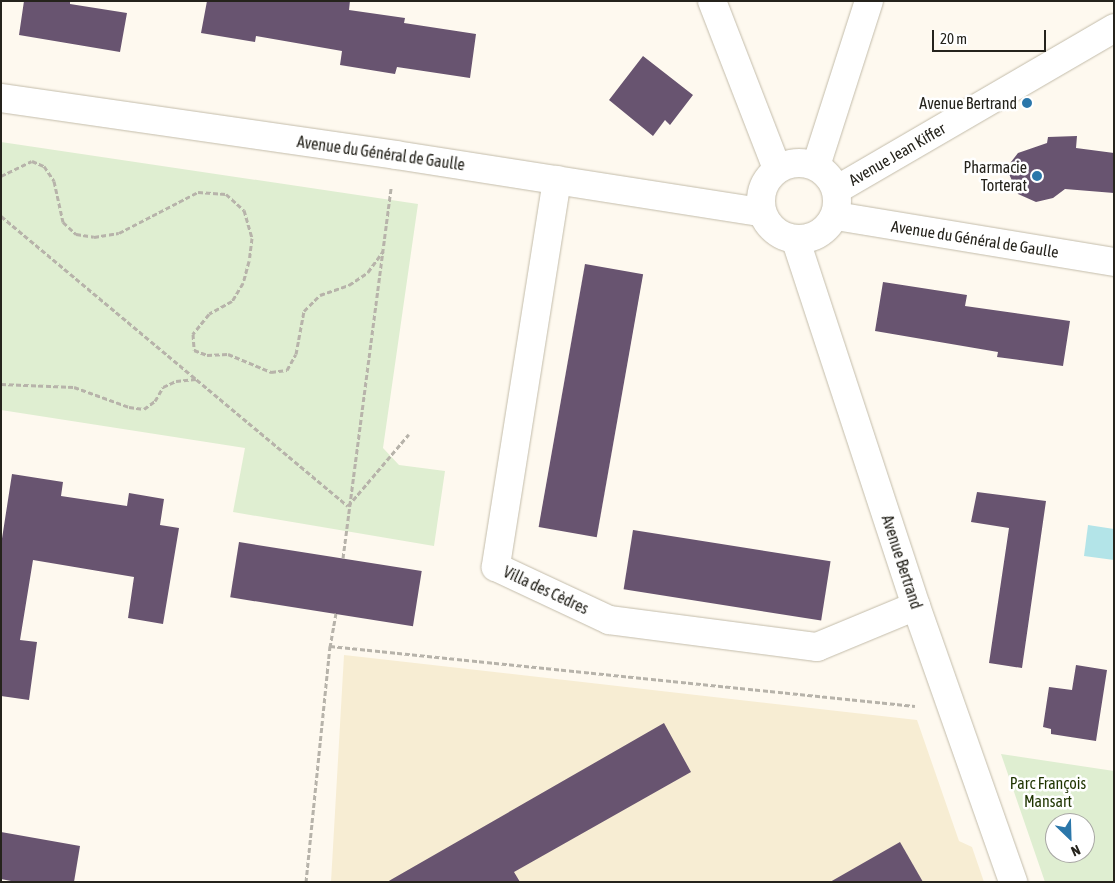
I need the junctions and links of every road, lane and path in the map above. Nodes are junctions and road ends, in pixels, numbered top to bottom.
1 (712, 1) edge
2 (869, 1) edge
3 (1114, 28) edge
4 (1, 98) edge
5 (396, 154) junction
6 (816, 166) junction
7 (777, 169) junction
8 (1, 176) edge
9 (557, 180) junction
10 (836, 203) junction
11 (761, 212) junction
12 (1, 216) edge
13 (796, 241) junction
14 (383, 251) junction
15 (1114, 262) edge
16 (196, 379) junction
17 (1, 384) edge
18 (410, 434) dead end
19 (348, 506) junction
20 (343, 558) dead end
21 (916, 606) junction
22 (336, 613) dead end
23 (330, 646) junction
24 (952, 710) junction
25 (306, 882) edge
26 (1013, 882) edge

1 - 7 street
2 - 6 street
3 - 10 street, Avenue Jean Kiffer
4 - 5 street, Avenue du Général de Gaulle
5 - 9 street, Avenue du Général de Gaulle
5 - 14 path
6 - 7 street
6 - 10 street
7 - 11 street
8 - 14 path
9 - 11 street, Avenue du Général de Gaulle
9 - 21 street, Villa des Cèdres
10 - 13 street
10 - 15 street, Avenue du Général de Gaulle
11 - 13 street
12 - 16 path
13 - 21 street, Avenue Bertrand
14 - 19 path
16 - 17 path
16 - 19 path
18 - 19 path
19 - 20 path
21 - 24 street, Avenue Bertrand
22 - 23 path
23 - 24 path
23 - 25 path
24 - 26 street, Avenue Bertrand

